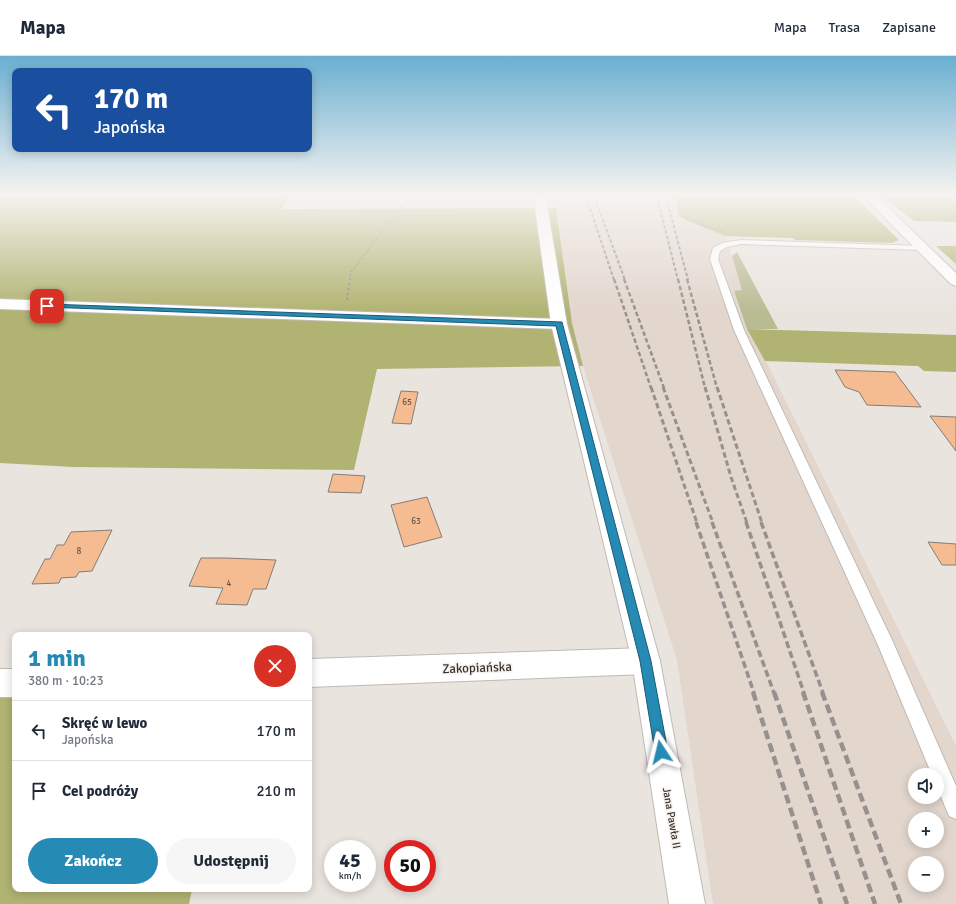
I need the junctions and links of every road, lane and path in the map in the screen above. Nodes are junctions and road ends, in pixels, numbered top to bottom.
1 (381, 233) edge
2 (544, 233) edge
3 (728, 233) edge
4 (906, 233) edge
5 (753, 243) junction
6 (922, 248) junction
7 (956, 281) edge
8 (0, 304) edge
9 (346, 316) junction
10 (559, 324) junction
11 (646, 661) junction
12 (312, 673) edge
13 (12, 682) edge
14 (0, 683) edge
15 (956, 809) edge
16 (687, 904) edge

1 - 9 path
2 - 10 street, Jana Pawła II
3 - 5 path
4 - 6 street
5 - 6 lane
5 - 15 lane
6 - 7 street
8 - 9 street
9 - 10 street
10 - 11 street, Jana Pawła II
11 - 12 street, Zakopiańska
11 - 16 street, Jana Pawła II
13 - 14 street

